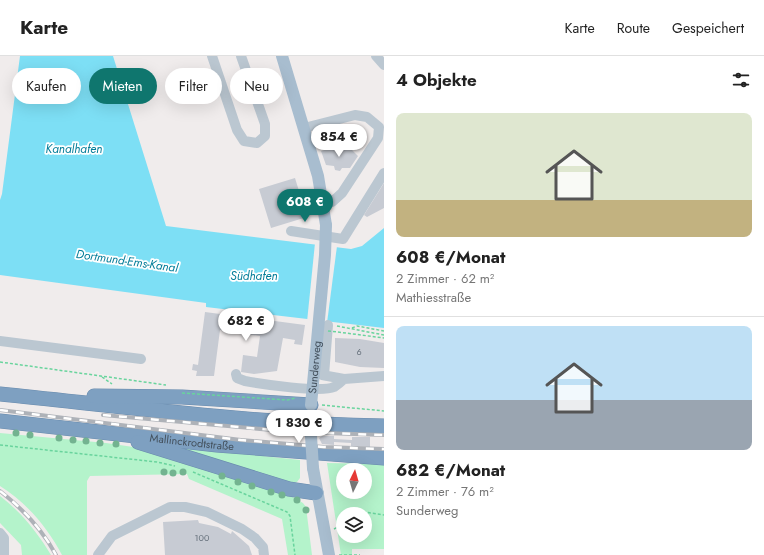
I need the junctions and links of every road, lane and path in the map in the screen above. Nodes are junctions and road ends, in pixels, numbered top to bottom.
1 (212, 56) edge
2 (241, 56) edge
3 (282, 56) edge
4 (376, 56) edge
5 (384, 65) edge
6 (304, 128) junction
7 (384, 173) edge
8 (323, 203) junction
9 (291, 231) dead end
10 (327, 328) junction
11 (352, 328) junction
12 (384, 331) edge
13 (384, 336) edge
14 (0, 341) edge
15 (141, 359) dead end
16 (0, 362) edge
17 (236, 374) dead end
18 (101, 376) dead end
19 (384, 376) edge
20 (344, 379) junction
21 (0, 394) edge
22 (182, 395) junction
23 (32, 397) junction
24 (296, 398) dead end
25 (311, 405) junction
26 (0, 421) edge
27 (384, 426) edge
28 (117, 433) junction
29 (0, 445) edge
30 (384, 458) edge
31 (178, 467) dead end
32 (193, 472) dead end
33 (316, 493) junction
34 (372, 513) edge
35 (384, 515) edge
36 (336, 528) edge
37 (332, 530) dead end
38 (0, 533) edge
39 (343, 554) edge
40 (4, 555) edge
41 (98, 555) edge
42 (264, 555) edge
43 (296, 555) edge
44 (329, 555) edge
45 (360, 555) edge

1 - 2 street
3 - 6 main road, Sunderweg
4 - 5 street
6 - 8 main road, Sunderweg
6 - 8 street
7 - 9 street
8 - 25 main road, Sunderweg, bridge
10 - 11 path
10 - 13 path, bridge
10 - 20 street
11 - 12 path
11 - 13 path
14 - 15 street
16 - 18 path
17 - 20 street
19 - 20 street
21 - 23 highway
22 - 23 highway
22 - 24 path, bridge
22 - 25 highway
23 - 27 highway
25 - 33 main road, Sunderweg, bridge
26 - 28 highway, Mallinckrodtstraße
28 - 30 highway, Mallinckrodtstraße
28 - 33 highway
29 - 31 path
32 - 43 path
33 - 44 main road, Sunderweg
34 - 35 path
36 - 37 path
38 - 40 street
39 - 45 path
41 - 42 street

